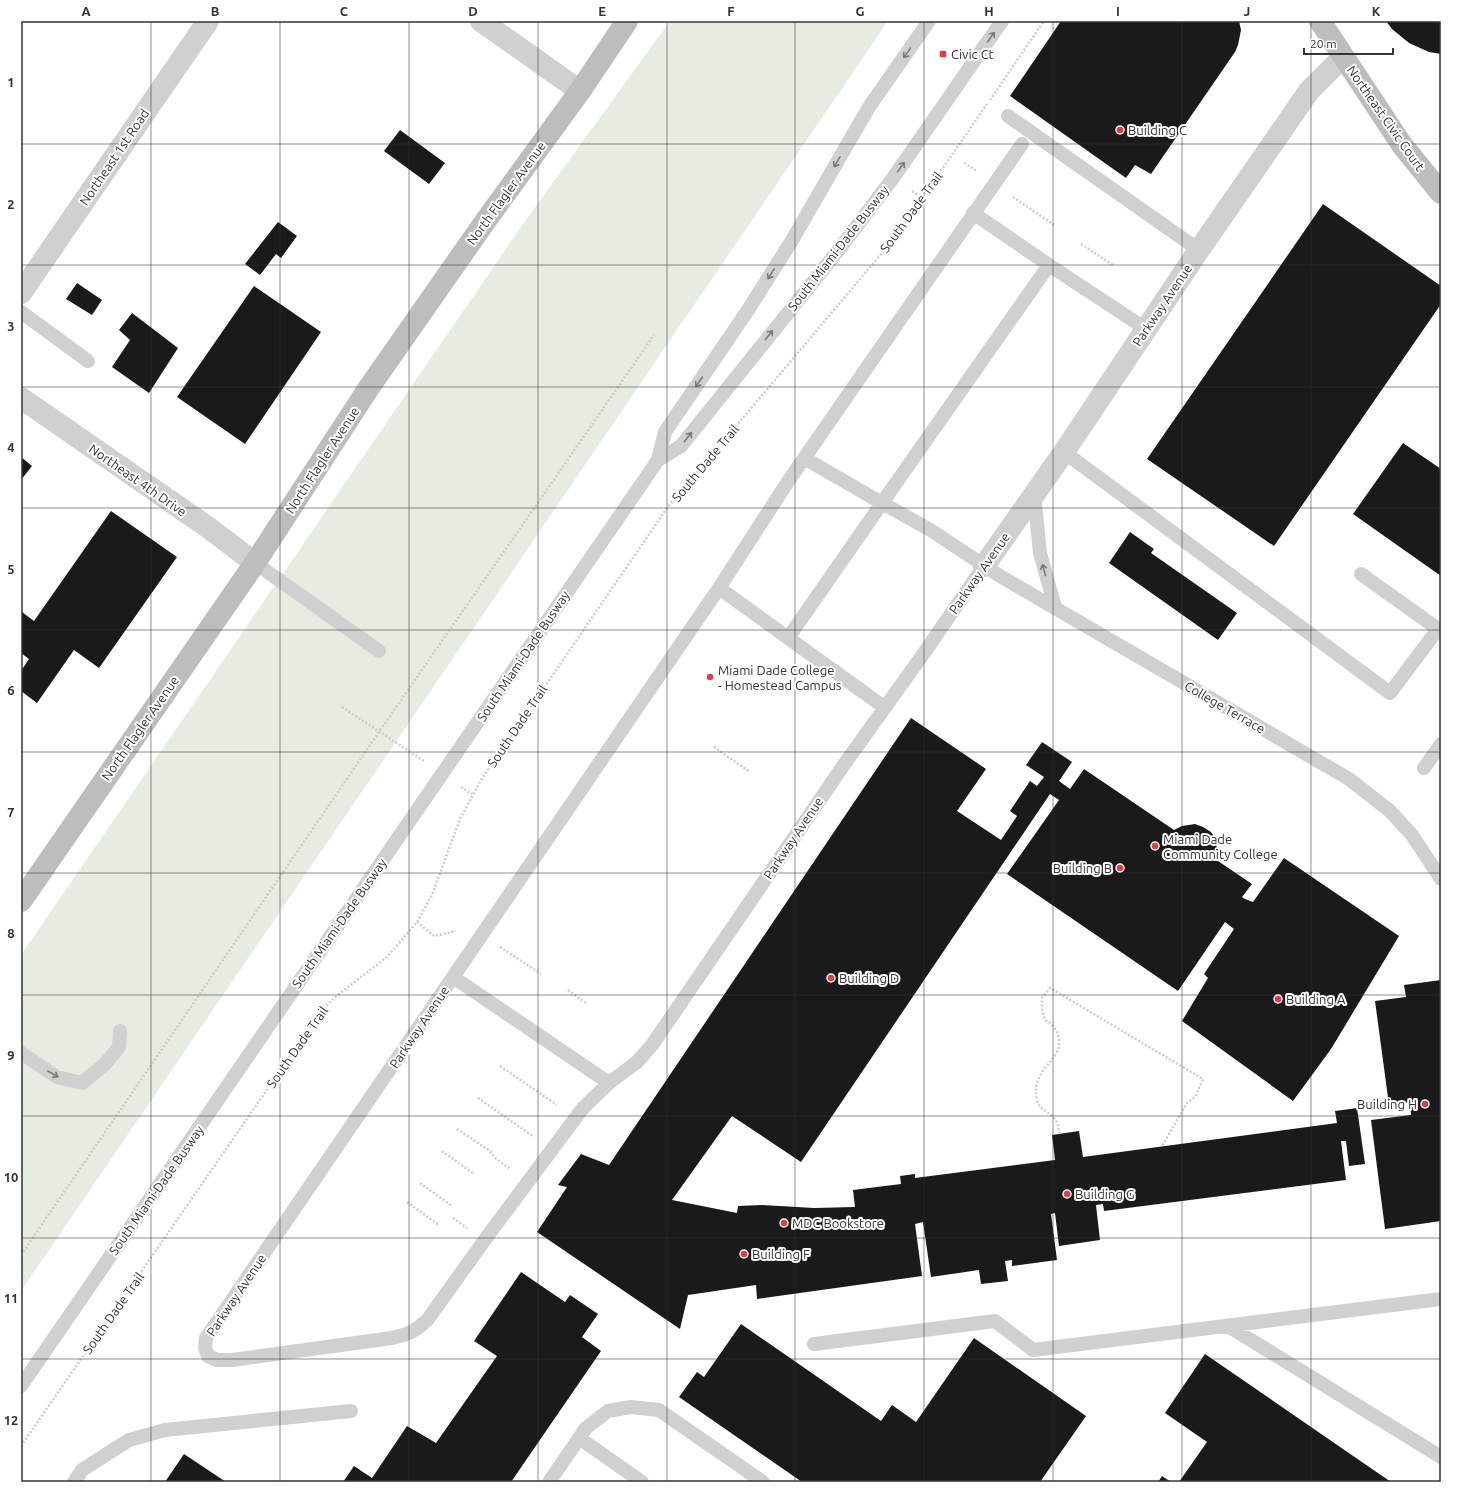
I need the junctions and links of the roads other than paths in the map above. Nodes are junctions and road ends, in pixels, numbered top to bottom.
1 (208, 21) edge
2 (481, 21) edge
3 (627, 21) edge
4 (929, 21) edge
5 (1002, 21) edge
6 (1320, 21) edge
7 (1343, 57) junction
8 (580, 91) junction
9 (1008, 116) dead end
10 (1022, 144) dead end
11 (1441, 193) edge
12 (973, 213) junction
13 (1199, 250) junction
14 (1049, 265) junction
15 (21, 293) edge
16 (21, 312) edge
17 (1146, 329) junction
18 (88, 360) dead end
19 (21, 398) edge
20 (1064, 452) junction
21 (804, 458) junction
22 (658, 460) junction
23 (1034, 494) junction
24 (882, 503) junction
25 (255, 562) junction
26 (984, 566) junction
27 (1361, 574) dead end
28 (719, 588) junction
29 (1055, 608) junction
30 (788, 638) junction
31 (379, 651) dead end
32 (884, 707) junction
33 (1441, 744) edge
34 (1424, 768) dead end
35 (1441, 879) edge
36 (21, 901) edge
37 (454, 977) junction
38 (120, 1031) dead end
39 (21, 1052) edge
40 (609, 1083) junction
41 (1441, 1299) edge
42 (1228, 1326) junction
43 (814, 1344) dead end
44 (21, 1386) edge
45 (351, 1411) dead end
46 (579, 1438) junction
47 (1441, 1458) edge
48 (74, 1482) edge
49 (549, 1482) edge
50 (642, 1482) edge
51 (763, 1482) edge

1 - 15 street, Northeast 1st Road
2 - 8 street
3 - 8 street, North Flagler Avenue
4 -> 22 lane, South Miami-Dade Busway
22 -> 5 lane, South Miami-Dade Busway
6 - 7 street, Northeast Civic Court
7 - 11 street, Northeast Civic Court
7 - 13 street, Parkway Avenue
8 - 25 street, North Flagler Avenue
9 - 13 lane
10 - 12 lane
12 - 14 lane
12 - 21 lane
13 - 17 street, Parkway Avenue
14 - 17 lane
14 - 24 lane
16 - 18 lane
17 - 20 street, Parkway Avenue
19 - 25 street, Northeast 4th Drive
20 - 23 street, Parkway Avenue
20 - 27 lane
21 - 24 lane, College Terrace
21 - 28 lane
22 - 44 lane, South Miami-Dade Busway
23 - 26 street, Parkway Avenue
29 -> 23 lane
24 - 26 lane, College Terrace
24 - 30 lane
25 - 31 lane
25 - 36 street, North Flagler Avenue
26 - 29 lane, College Terrace
26 - 32 lane, Parkway Avenue
28 - 30 lane
28 - 37 lane
29 - 35 lane, College Terrace
30 - 32 lane
32 - 40 lane, Parkway Avenue
33 - 34 lane
37 - 40 lane, Parkway Avenue
37 - 40 lane, Parkway Avenue
39 -> 38 lane
41 - 42 lane
42 - 43 lane
42 - 47 lane
45 - 48 lane
46 - 49 lane
46 - 50 lane
46 - 51 lane

